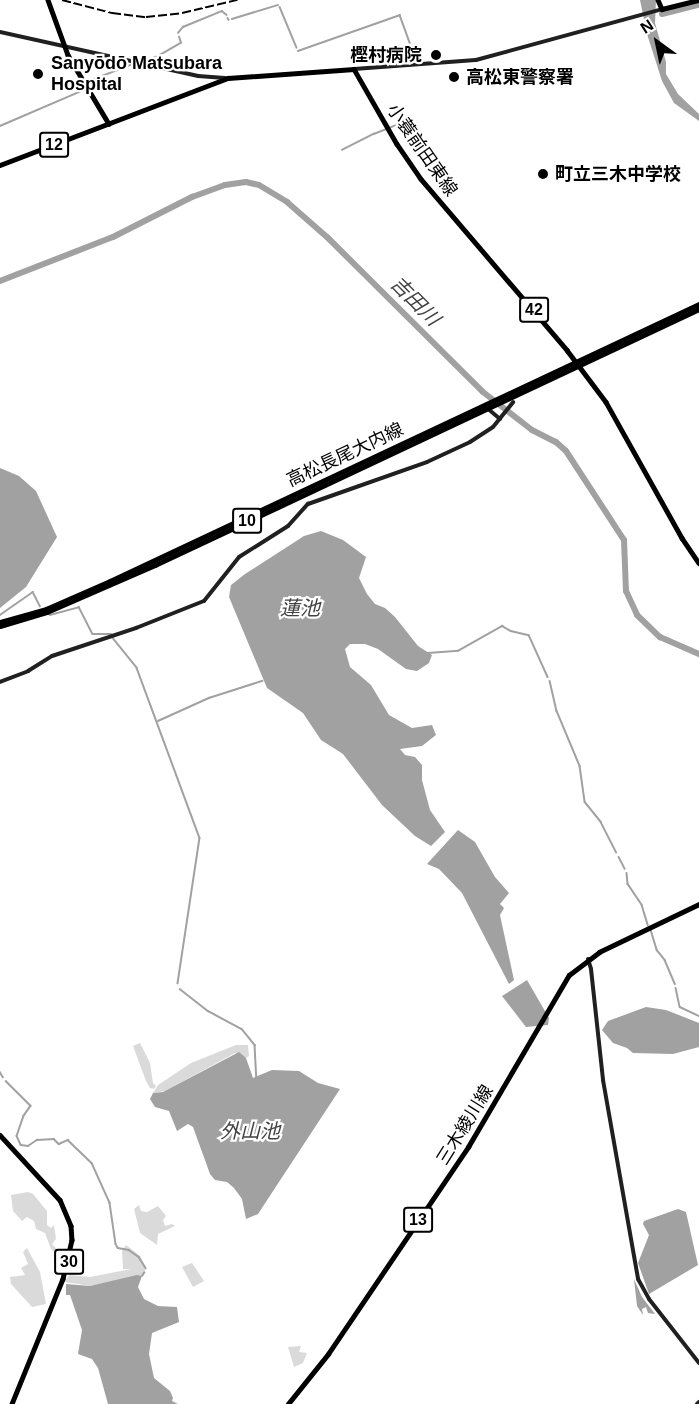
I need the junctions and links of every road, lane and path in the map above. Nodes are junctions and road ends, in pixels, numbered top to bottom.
1 (48, 0) edge
2 (658, 0) edge
3 (698, 0) edge
4 (658, 10) junction
5 (0, 32) edge
6 (65, 47) junction
7 (354, 69) junction
8 (228, 78) junction
9 (109, 124) junction
10 (0, 165) edge
11 (699, 304) edge
12 (699, 309) edge
13 (578, 364) junction
14 (512, 403) dead end
15 (488, 406) junction
16 (501, 418) junction
17 (699, 563) edge
18 (0, 624) edge
19 (0, 682) edge
20 (699, 904) edge
21 (588, 959) junction
22 (0, 1135) edge
23 (699, 1363) edge
24 (12, 1404) edge
25 (288, 1404) edge

1 - 6 main road
2 - 4 main road
3 - 4 main road
4 - 7 street
5 - 6 street
6 - 8 street
6 - 9 main road
7 - 8 main road
7 - 13 main road, 小蓑前田東線 / 42
8 - 9 main road
9 - 10 main road, 12
11 - 13 main road, 高松長尾大内線 / 10
12 - 13 main road, 高松長尾大内線 / 10
13 - 15 main road, 高松長尾大内線 / 10
13 - 17 main road, 小蓑前田東線 / 42
14 - 16 street
15 - 16 street
15 - 18 main road, 高松長尾大内線 / 10
16 - 19 street
20 - 21 main road, 三木綾川線 / 13
21 - 23 street
21 - 25 main road, 三木綾川線 / 13
22 - 24 main road, 30

